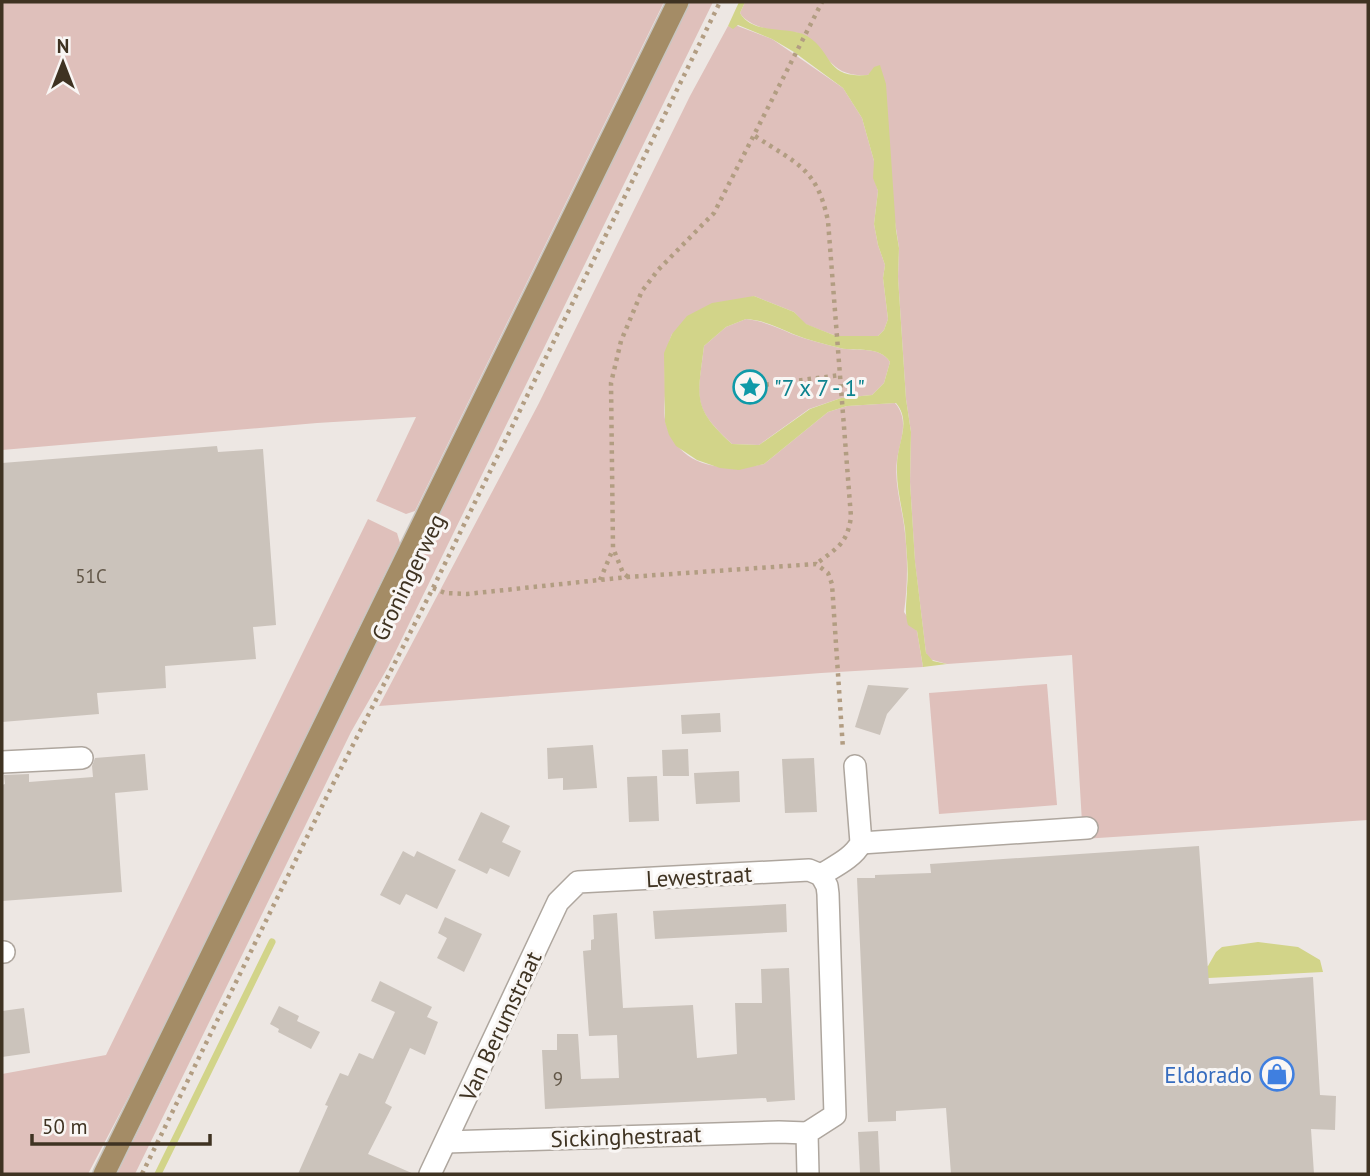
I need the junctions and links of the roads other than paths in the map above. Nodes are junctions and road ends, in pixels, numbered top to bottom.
1 (678, 2) edge
2 (82, 758) dead end
3 (2, 762) edge
4 (855, 766) road end
5 (1087, 828) dead end
6 (861, 843) junction
7 (821, 875) junction
8 (578, 882) joint
9 (807, 1133) junction
10 (446, 1142) junction
11 (104, 1174) edge
12 (430, 1174) edge
13 (808, 1174) edge

1 - 11 main road, Groningerweg
2 - 3 street
4 - 6 street
5 - 6 street
6 - 7 street
7 - 8 street, Lewestraat
7 - 9 street
8 - 10 street, Van Berumstraat
9 - 10 street, Sickinghestraat
9 - 13 street
10 - 12 street, Van Berumstraat

